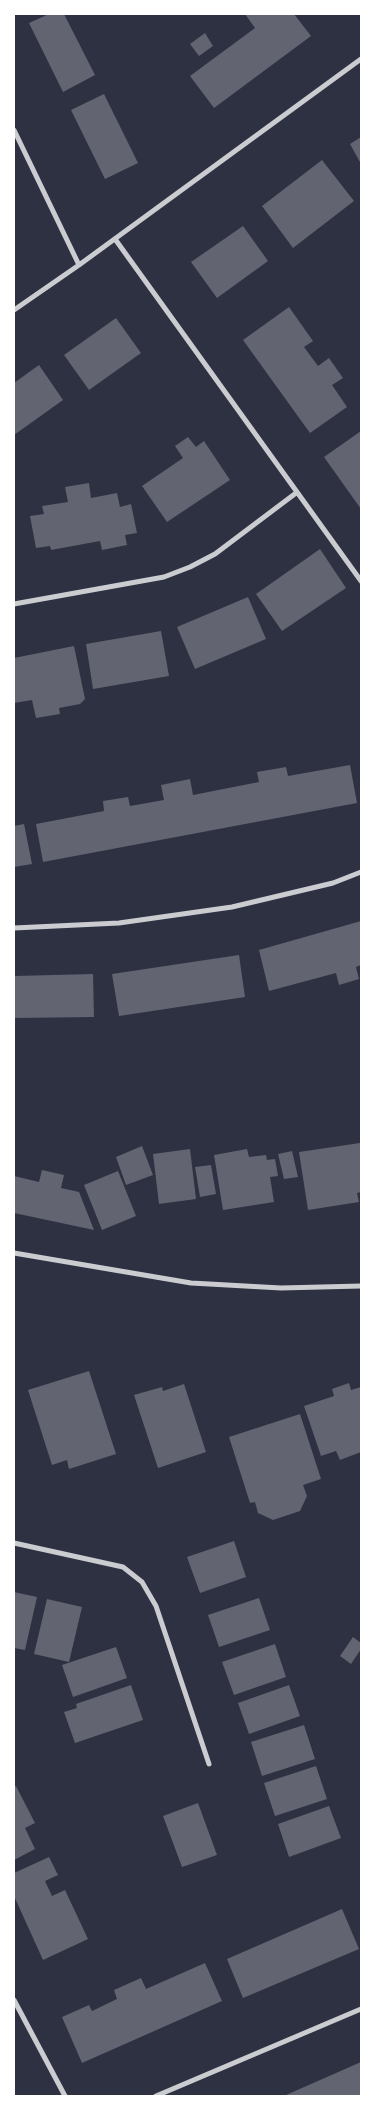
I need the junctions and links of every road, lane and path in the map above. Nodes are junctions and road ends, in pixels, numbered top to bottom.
1 (361, 59) edge
2 (14, 130) edge
3 (115, 239) junction
4 (79, 265) junction
5 (14, 310) edge
6 (296, 493) junction
7 (361, 581) edge
8 (14, 604) edge
9 (361, 872) edge
10 (14, 928) edge
11 (14, 1252) edge
12 (361, 1286) edge
13 (14, 1543) edge
14 (209, 1764) dead end
15 (14, 2000) edge
16 (361, 2009) edge
17 (65, 2096) edge
18 (156, 2096) edge

1 - 3 street
2 - 4 street
3 - 4 street
3 - 6 street
4 - 5 street
6 - 7 street
6 - 8 street
9 - 10 street
11 - 12 street
13 - 14 street
15 - 17 street
16 - 18 street

